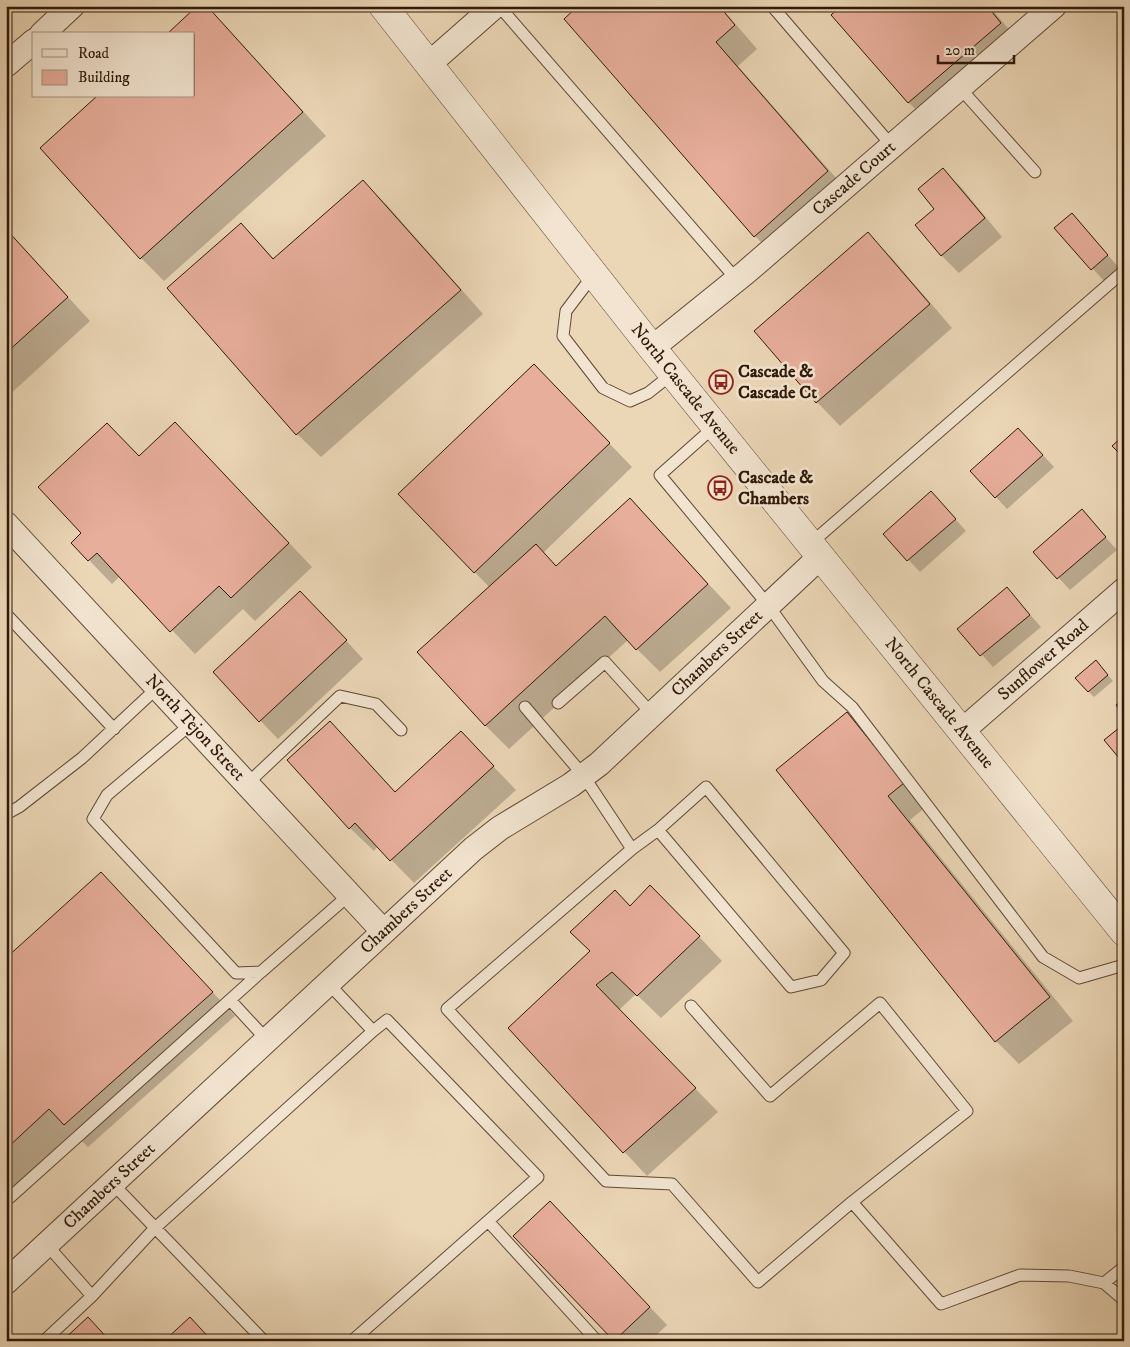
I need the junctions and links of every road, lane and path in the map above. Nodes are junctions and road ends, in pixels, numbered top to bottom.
1 (72, 6) edge
2 (383, 6) edge
3 (495, 6) edge
4 (499, 6) edge
5 (772, 6) edge
6 (1052, 7) edge
7 (44, 32) edge
8 (32, 43) edge
9 (429, 64) junction
10 (6, 65) edge
11 (960, 88) junction
12 (892, 146) junction
13 (1035, 172) dead end
14 (1124, 271) edge
15 (594, 274) junction
16 (737, 280) junction
17 (652, 348) junction
18 (672, 374) junction
19 (715, 426) junction
20 (6, 524) edge
21 (815, 550) junction
22 (1124, 590) edge
23 (768, 605) junction
24 (6, 614) edge
25 (158, 688) junction
26 (558, 703) dead end
27 (524, 708) dead end
28 (652, 714) junction
29 (191, 724) junction
30 (114, 729) junction
31 (401, 730) dead end
32 (962, 731) junction
33 (583, 776) junction
34 (247, 784) junction
35 (6, 814) edge
36 (658, 830) junction
37 (632, 849) junction
38 (349, 895) junction
39 (384, 932) junction
40 (1124, 932) edge
41 (1124, 965) edge
42 (261, 972) junction
43 (328, 983) junction
44 (230, 1000) junction
45 (691, 1006) dead end
46 (373, 1031) junction
47 (267, 1040) junction
48 (113, 1184) junction
49 (6, 1201) edge
50 (852, 1202) junction
51 (488, 1221) junction
52 (155, 1228) junction
53 (47, 1245) junction
54 (1124, 1267) edge
55 (6, 1282) edge
56 (1104, 1283) junction
57 (92, 1296) junction
58 (1124, 1300) edge
59 (44, 1341) edge
60 (264, 1341) edge
61 (352, 1341) edge
62 (597, 1341) edge

1 - 7 street
2 - 9 street, North Cascade Avenue
3 - 9 street
4 - 16 lane
5 - 12 lane
6 - 11 street, Cascade Court
8 - 10 street
9 - 15 street, North Cascade Avenue
11 - 12 street, Cascade Court
11 - 13 lane
12 - 16 street, Cascade Court
14 - 21 lane
15 - 17 street, North Cascade Avenue
15 - 18 lane
16 - 17 street, Cascade Court
17 - 18 street, North Cascade Avenue
18 - 19 street, North Cascade Avenue
19 - 21 street, North Cascade Avenue
19 - 23 lane
20 - 25 street, North Tejon Street
21 - 23 street, Chambers Street
21 - 32 street, North Cascade Avenue
22 - 32 street, Sunflower Road
23 - 28 street, Chambers Street
23 - 41 lane
24 - 30 lane
25 - 29 street, North Tejon Street
25 - 30 lane
26 - 28 lane
27 - 33 lane
28 - 33 street, Chambers Street
29 - 34 street, North Tejon Street
29 - 42 lane
30 - 35 lane
31 - 34 lane
32 - 40 street, North Cascade Avenue
33 - 37 lane
33 - 39 street, Chambers Street
34 - 38 street, North Tejon Street
36 - 36 lane
36 - 37 lane
37 - 50 lane
38 - 39 street, North Tejon Street
38 - 42 lane
39 - 43 street, Chambers Street
42 - 44 lane
43 - 46 lane
43 - 47 street, Chambers Street
44 - 47 lane
44 - 49 lane
45 - 50 lane
46 - 51 lane
46 - 52 lane
47 - 48 street, Chambers Street
48 - 52 lane
48 - 53 street, Chambers Street
50 - 56 lane
51 - 61 lane
51 - 62 lane
52 - 57 lane
52 - 60 lane
53 - 55 street, Chambers Street
53 - 57 lane
54 - 56 lane
56 - 58 lane
57 - 59 lane

